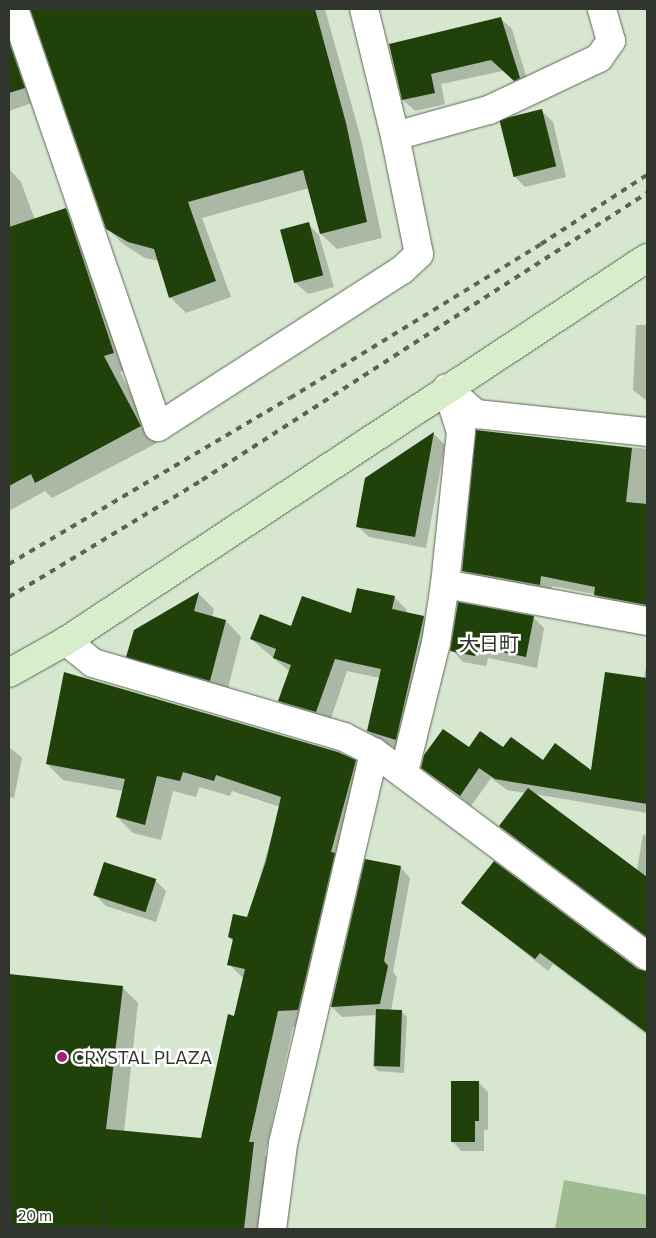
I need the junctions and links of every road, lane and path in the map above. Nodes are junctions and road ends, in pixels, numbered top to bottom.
1 (14, 9) edge
2 (364, 9) edge
3 (602, 9) edge
4 (395, 136) junction
5 (647, 258) edge
6 (447, 388) junction
7 (647, 432) edge
8 (445, 584) junction
9 (647, 621) edge
10 (66, 641) junction
11 (9, 673) edge
12 (374, 752) junction
13 (404, 772) junction
14 (647, 956) edge
15 (272, 1229) edge

1 - 4 street
2 - 4 street
3 - 4 street
5 - 6 street
6 - 7 street
6 - 8 street
6 - 10 street
8 - 9 street
8 - 13 street
10 - 11 street
10 - 12 street
12 - 13 street
12 - 15 street
13 - 14 street

